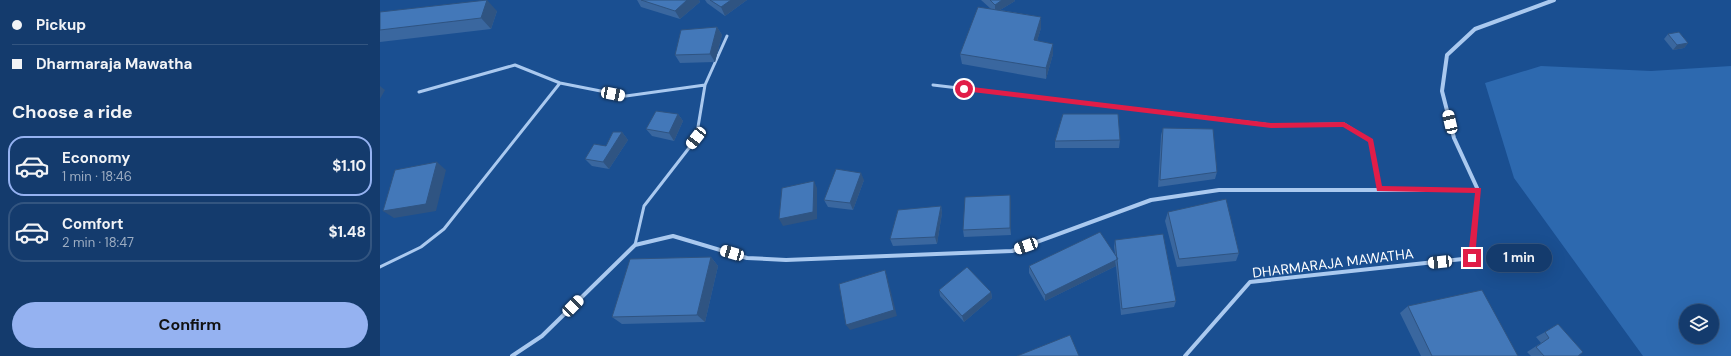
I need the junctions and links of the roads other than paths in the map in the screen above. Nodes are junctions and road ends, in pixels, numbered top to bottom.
1 (1554, 0) edge
2 (727, 36) dead end
3 (560, 83) junction
4 (705, 85) junction
5 (933, 85) dead end
6 (419, 92) dead end
7 (1379, 189) junction
8 (1478, 190) junction
9 (635, 245) junction
10 (380, 267) edge
11 (512, 356) edge
12 (1185, 356) edge

1 - 8 street, DHARMARAJA MAWATHA
2 - 4 lane
3 - 4 lane
3 - 6 lane
3 - 10 lane
4 - 9 lane
5 - 7 lane
7 - 8 street
7 - 9 street
8 - 12 street, DHARMARAJA MAWATHA
9 - 11 street

